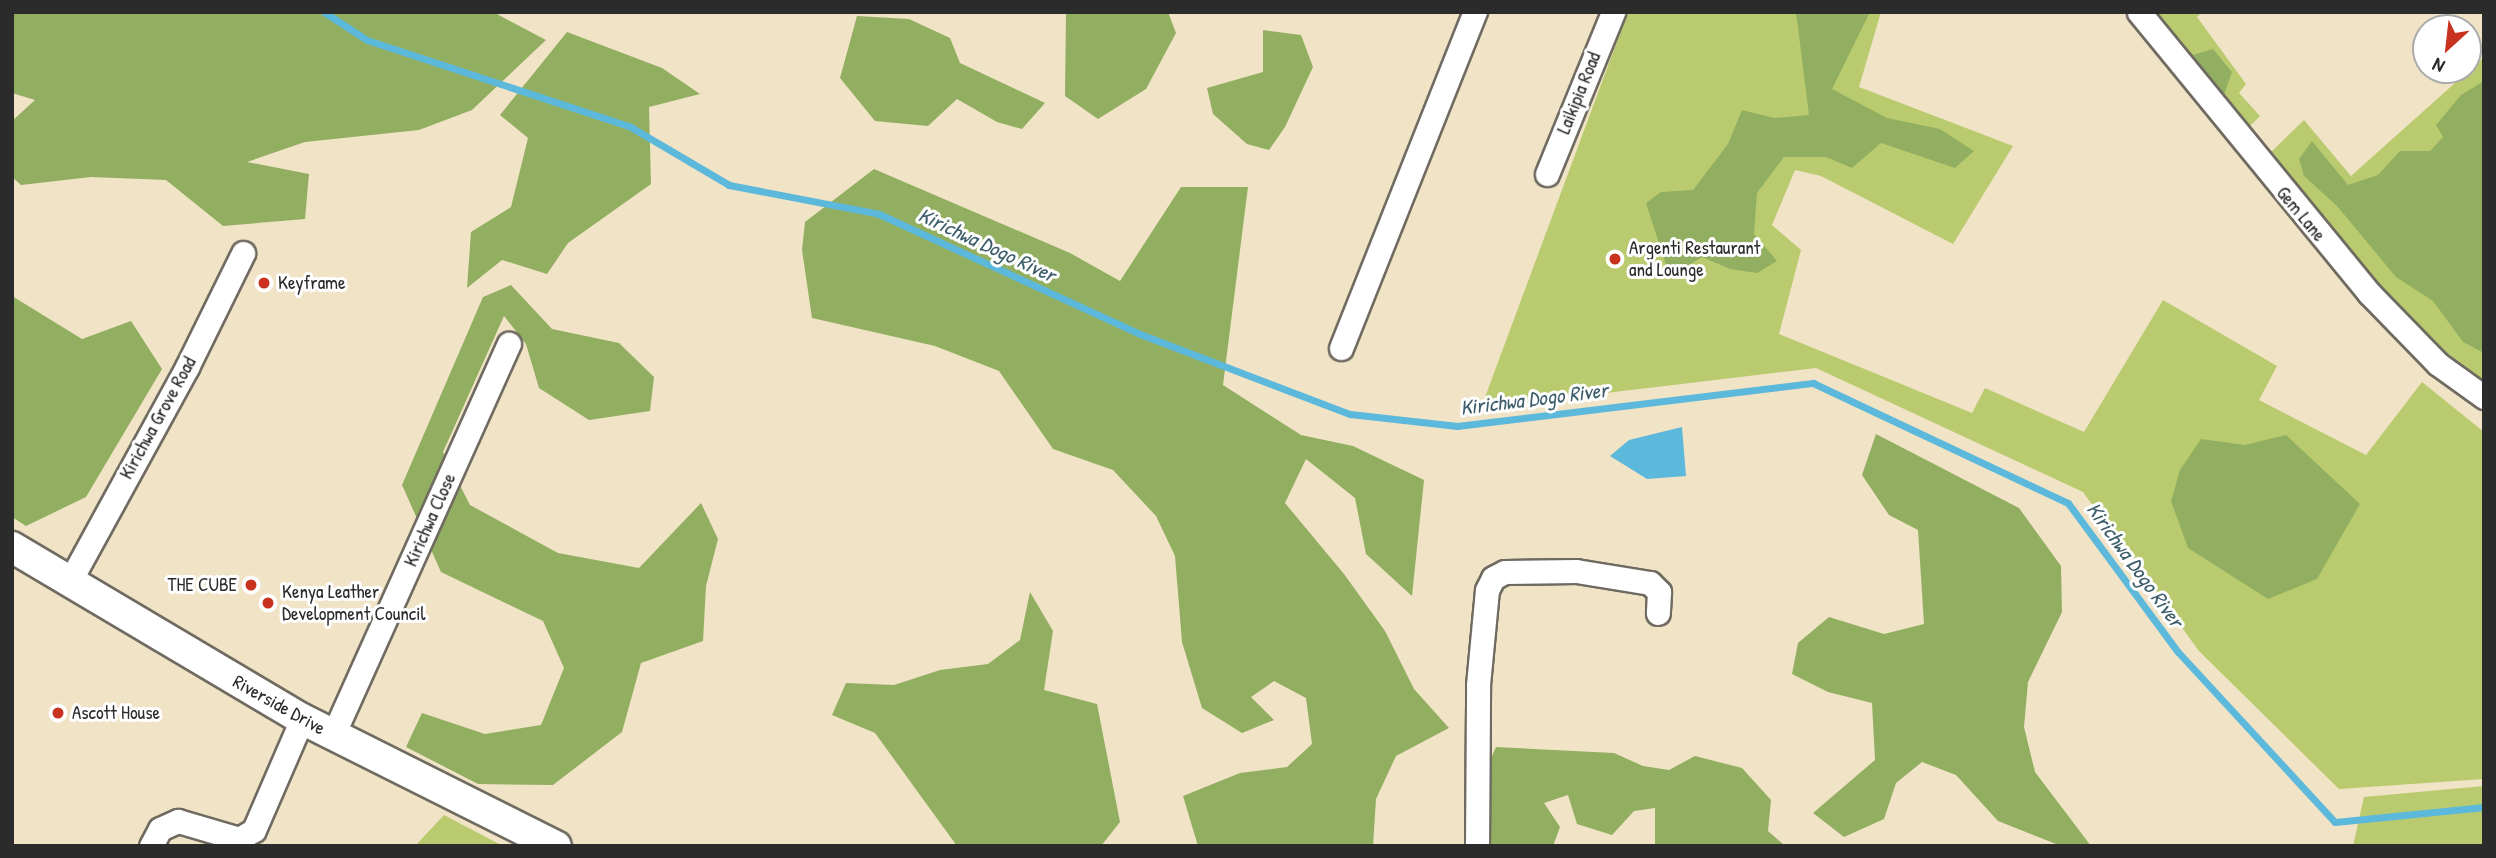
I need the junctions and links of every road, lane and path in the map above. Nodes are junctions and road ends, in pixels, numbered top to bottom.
1 (1475, 12) edge
2 (1613, 12) edge
3 (2138, 12) edge
4 (1547, 174) dead end
5 (243, 253) dead end
6 (509, 344) dead end
7 (1341, 348) dead end
8 (2484, 397) edge
9 (12, 547) edge
10 (69, 581) junction
11 (1658, 613) dead end
12 (302, 719) junction
13 (333, 735) junction
14 (151, 846) edge
15 (556, 846) edge
16 (1477, 846) edge

1 - 7 street
2 - 4 street, Laikipia Road
3 - 8 street, Gem Lane
5 - 10 street, Kirichwa Grove Road
6 - 13 street, Kirichwa Close
9 - 10 street, Riverside Drive
10 - 12 street, Riverside Drive
11 - 16 street
12 - 13 street, Riverside Drive
12 - 14 street
13 - 15 street, Riverside Drive

